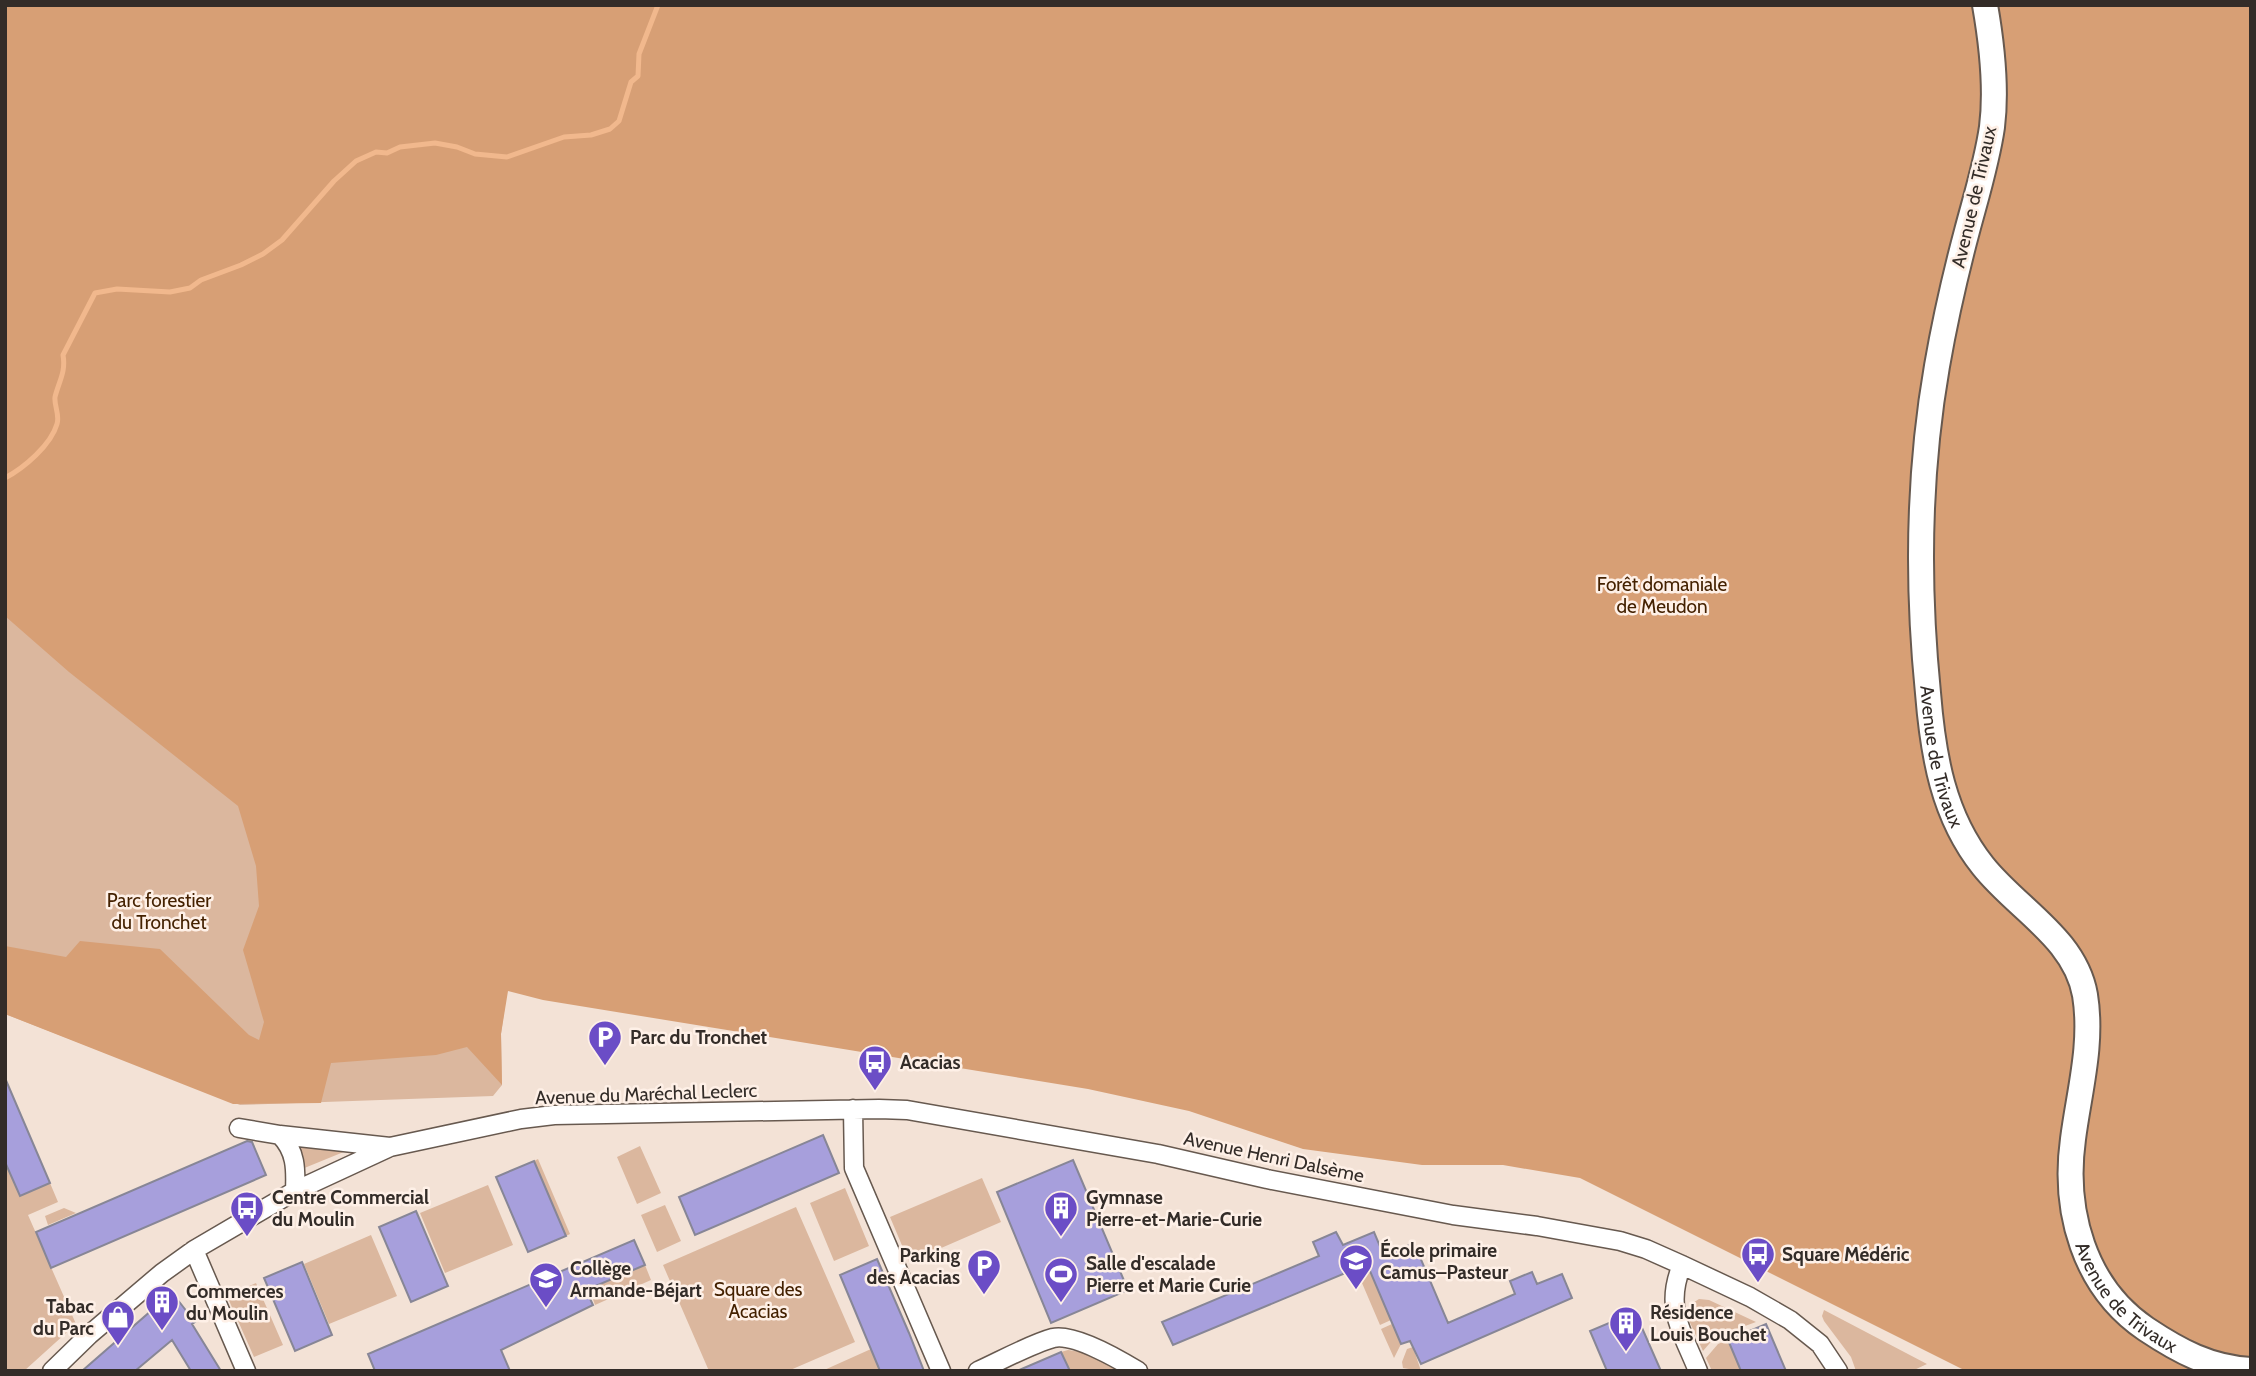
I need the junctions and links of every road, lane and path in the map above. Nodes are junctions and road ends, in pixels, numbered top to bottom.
1 (1985, 5) edge
2 (853, 1109) junction
3 (239, 1128) dead end
4 (280, 1135) junction
5 (390, 1147) junction
6 (295, 1191) junction
7 (194, 1250) junction
8 (1682, 1265) junction
9 (2251, 1370) edge
10 (52, 1371) edge
11 (246, 1371) edge
12 (941, 1371) edge
13 (978, 1371) edge
14 (1138, 1371) edge
15 (1698, 1371) edge
16 (1838, 1371) edge

1 - 9 main road, Avenue de Trivaux
2 - 5 street, Avenue du Maréchal Leclerc
2 - 8 street, Avenue Henri Dalsème
2 - 12 street
3 - 4 street
4 - 5 street
4 - 6 street
5 - 6 street, Avenue du Maréchal Leclerc
6 - 7 street, Avenue du Maréchal Leclerc
7 - 10 street, Avenue du Maréchal Leclerc
7 - 11 street
8 - 15 street
8 - 16 street, Avenue Henri Dalsème
13 - 14 street

